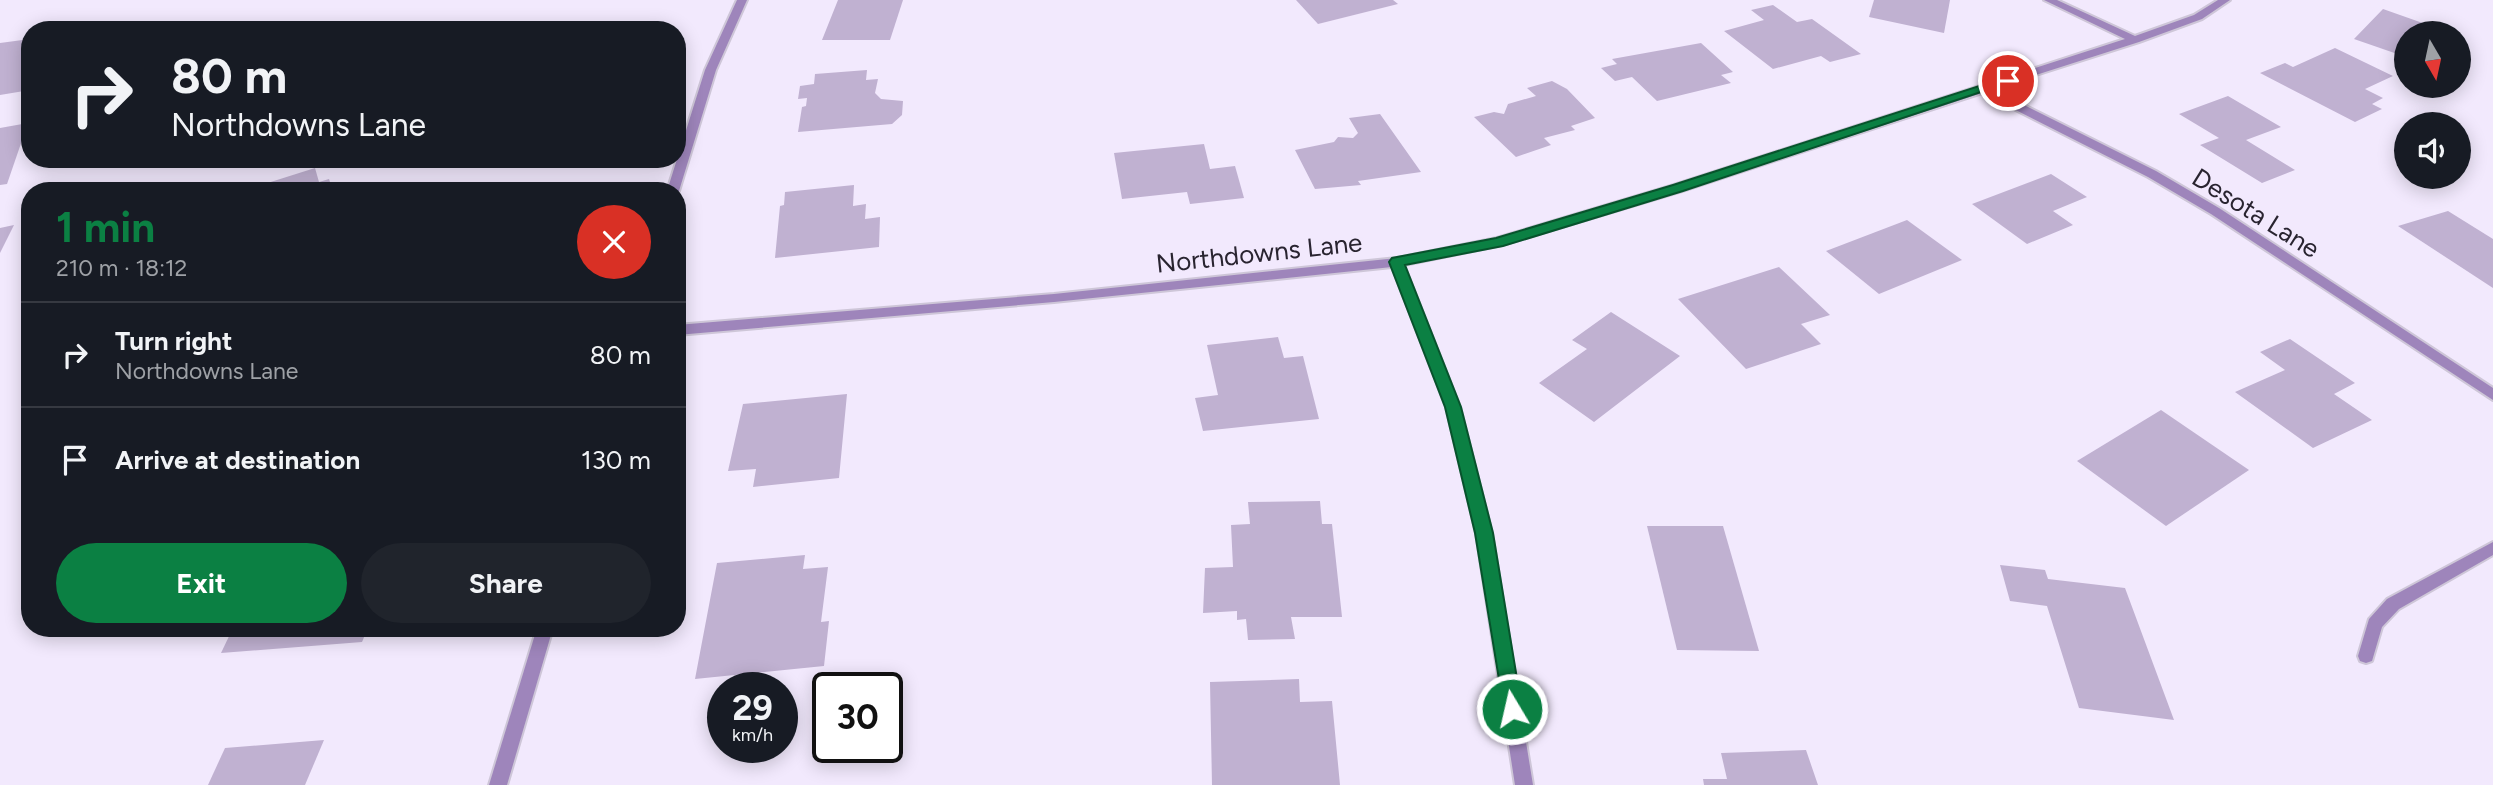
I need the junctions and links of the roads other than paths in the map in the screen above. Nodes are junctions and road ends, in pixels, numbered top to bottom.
1 (741, 0) edge
2 (2049, 0) edge
3 (2225, 0) edge
4 (2135, 40) junction
5 (1983, 89) junction
6 (686, 129) edge
7 (1397, 262) junction
8 (686, 329) edge
9 (2493, 395) edge
10 (2493, 548) edge
11 (542, 637) edge
12 (2366, 656) dead end
13 (498, 785) edge
14 (1524, 785) edge

1 - 6 street
2 - 4 street
3 - 4 street, Northdowns Lane
4 - 5 street, Northdowns Lane
5 - 7 street, Northdowns Lane
5 - 9 street, Desota Lane
7 - 8 street, Northdowns Lane
7 - 14 street
10 - 12 street
11 - 13 street

